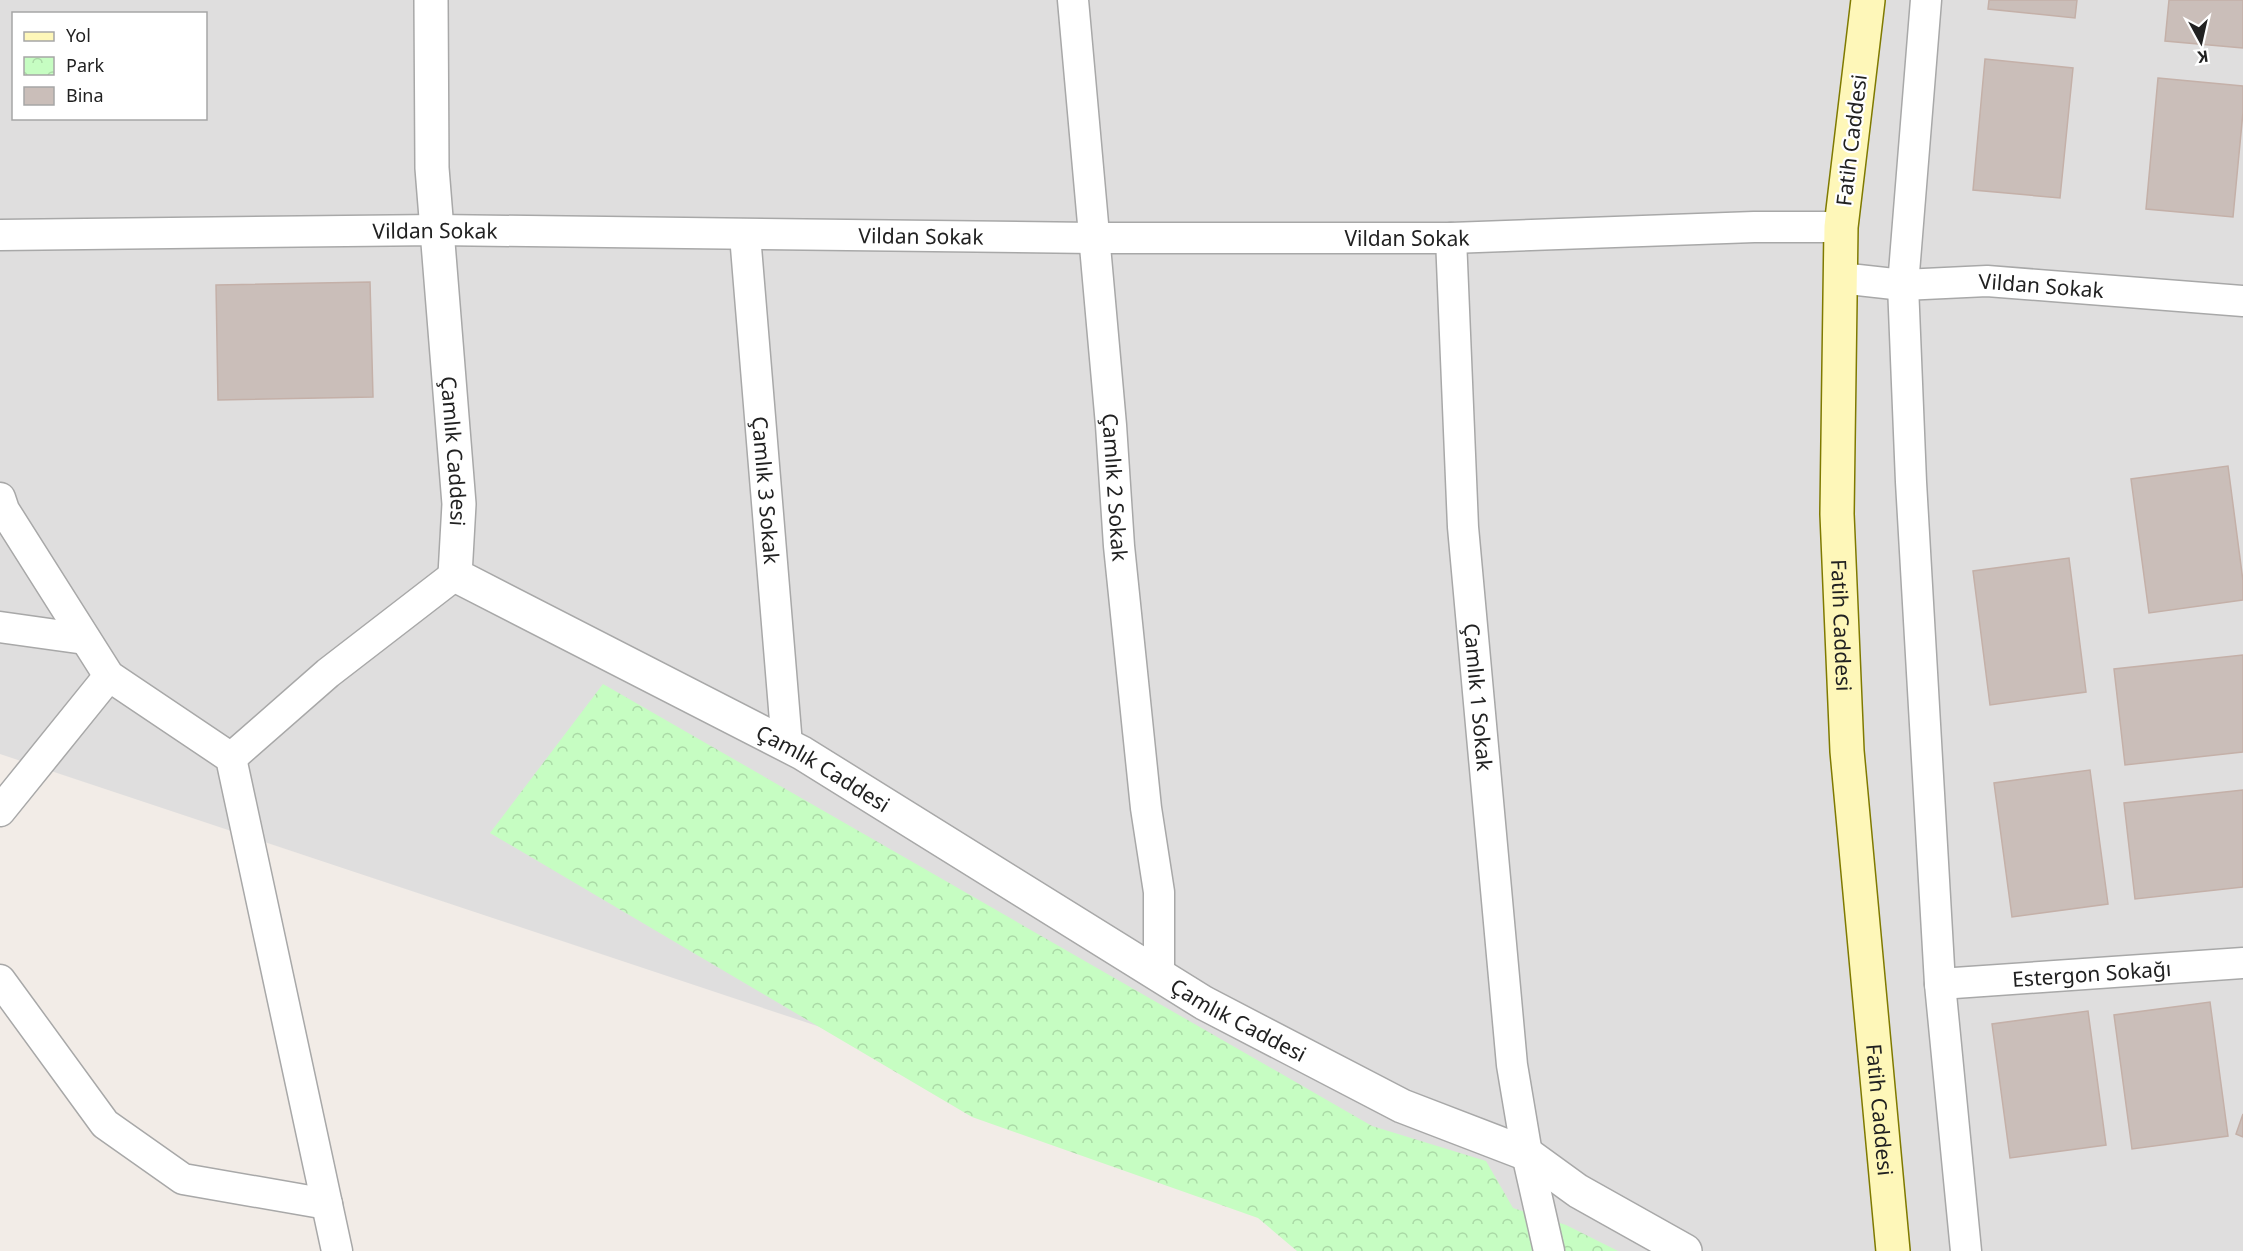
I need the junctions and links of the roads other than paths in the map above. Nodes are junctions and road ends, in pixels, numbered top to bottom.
1 (431, 0) edge
2 (1073, 0) edge
3 (1868, 0) edge
4 (1926, 0) edge
5 (1841, 227) junction
6 (437, 230) junction
7 (0, 234) edge
8 (745, 235) junction
9 (1094, 238) junction
10 (1451, 238) junction
11 (1840, 278) junction
12 (1903, 285) junction
13 (2243, 301) edge
14 (0, 498) edge
15 (455, 575) junction
16 (0, 627) edge
17 (85, 639) junction
18 (109, 676) junction
19 (787, 745) junction
20 (231, 758) junction
21 (0, 811) edge
22 (2243, 963) edge
23 (1159, 974) junction
24 (0, 980) edge
25 (1940, 984) junction
26 (1527, 1154) junction
27 (327, 1204) junction
28 (337, 1251) edge
29 (1549, 1251) edge
30 (1685, 1251) edge
31 (1893, 1251) edge
32 (1966, 1251) edge

1 - 6 street, Çamlık Caddesi
2 - 9 street, Çamlık 2 Sokak
3 - 5 main road, Fatih Caddesi
4 - 12 street
5 - 10 street, Vildan Sokak
5 - 11 main road, Fatih Caddesi
6 - 7 street, Vildan Sokak
6 - 8 street, Vildan Sokak
6 - 15 street, Çamlık Caddesi
8 - 9 street, Vildan Sokak
8 - 19 street, Çamlık 3 Sokak
9 - 10 street, Vildan Sokak
9 - 23 street, Çamlık 2 Sokak
10 - 26 street, Çamlık 1 Sokak
11 - 12 street, Vildan Sokak
11 - 31 main road, Fatih Caddesi
12 - 13 street, Vildan Sokak
12 - 25 street
14 - 17 street
15 - 19 street, Çamlık Caddesi
15 - 20 street
16 - 17 street
17 - 18 street
18 - 20 street
18 - 21 street
19 - 23 street, Çamlık Caddesi
20 - 27 street
22 - 25 street, Estergon Sokağı
23 - 26 street, Çamlık Caddesi
24 - 27 street
25 - 32 street
26 - 29 street, Çamlık 1 Sokak
26 - 30 street, Çamlık Caddesi
27 - 28 street

